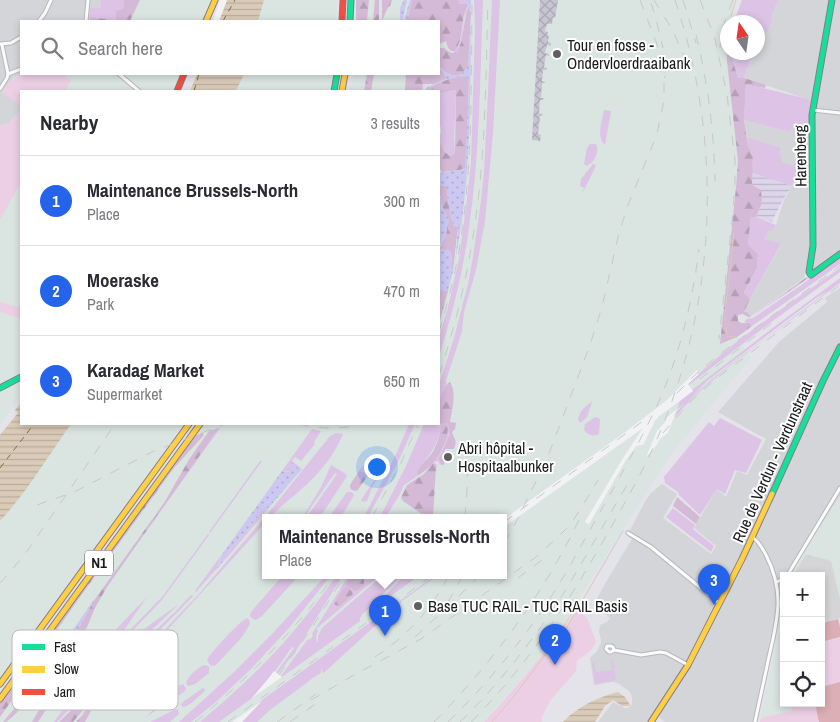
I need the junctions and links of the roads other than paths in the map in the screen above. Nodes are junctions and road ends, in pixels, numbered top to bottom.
1 (51, 0) edge
2 (88, 0) edge
3 (215, 0) edge
4 (343, 0) edge
5 (351, 0) edge
6 (832, 0) edge
7 (40, 20) edge
8 (86, 20) edge
9 (206, 20) edge
10 (342, 20) edge
11 (350, 20) edge
12 (20, 38) edge
13 (1, 44) edge
14 (20, 70) edge
15 (8, 74) junction
16 (120, 75) edge
17 (184, 75) edge
18 (337, 75) edge
19 (345, 75) edge
20 (0, 89) edge
21 (138, 90) edge
22 (177, 90) edge
23 (334, 90) edge
24 (342, 90) edge
25 (813, 110) junction
26 (840, 113) edge
27 (840, 254) edge
28 (840, 347) edge
29 (20, 378) edge
30 (0, 388) edge
31 (188, 425) edge
32 (199, 425) edge
33 (840, 488) edge
34 (628, 533) dead end
35 (752, 537) junction
36 (789, 572) edge
37 (780, 580) edge
38 (777, 582) junction
39 (719, 603) junction
40 (39, 630) edge
41 (50, 630) edge
42 (614, 650) dead end
43 (688, 665) junction
44 (12, 667) edge
45 (12, 682) edge
46 (0, 684) edge
47 (0, 699) edge
48 (654, 721) edge
49 (755, 722) edge

1 - 7 street
2 - 8 street
3 - 9 main road
4 - 10 main road
5 - 11 main road
6 - 25 main road, Harenberg
12 - 13 street
13 - 15 street
14 - 15 street
15 - 20 street
16 - 21 street
17 - 22 main road
18 - 23 main road
19 - 24 main road
25 - 26 street
25 - 27 main road, Harenberg
28 - 35 main road, Rue de Verdun - Verdunstraat
29 - 30 main road
31 - 40 main road, N1
32 - 41 main road, N1
33 - 36 street
34 - 39 street
35 - 38 street
35 - 39 main road, Rue de Verdun - Verdunstraat
37 - 38 street
38 - 49 street
39 - 43 main road, Rue de Verdun - Verdunstraat
42 - 43 street
43 - 48 main road, Rue de Verdun - Verdunstraat
44 - 46 main road, N1
45 - 47 main road, N1

